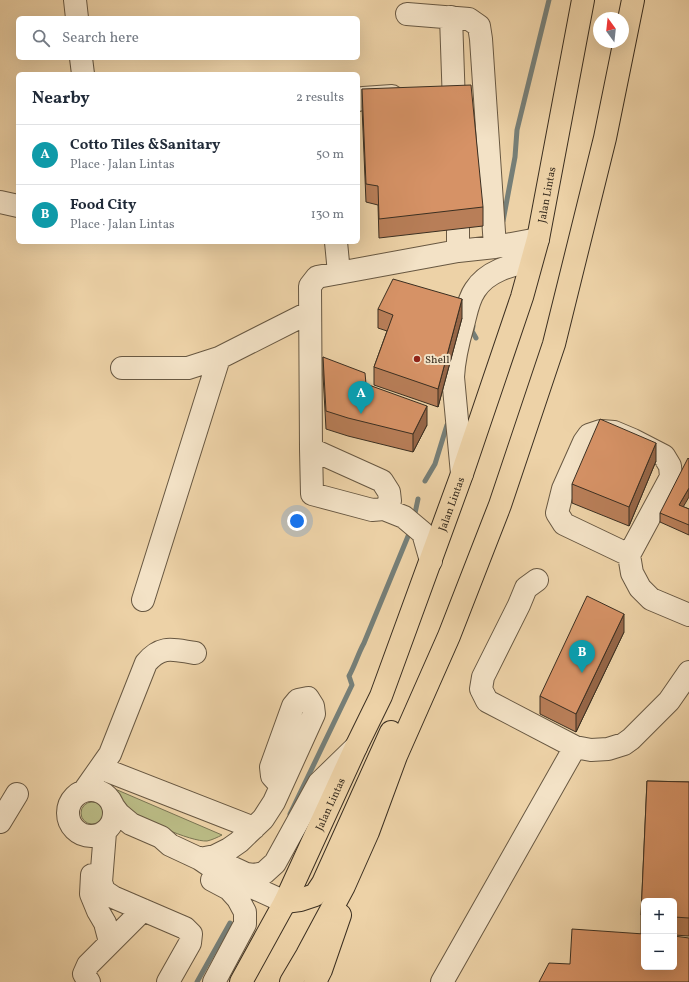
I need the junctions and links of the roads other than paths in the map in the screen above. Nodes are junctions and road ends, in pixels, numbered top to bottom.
1 (75, 0) edge
2 (583, 0) edge
3 (633, 0) edge
4 (407, 14) dead end
5 (77, 16) edge
6 (450, 17) junction
7 (81, 60) edge
8 (83, 72) edge
9 (485, 89) junction
10 (431, 93) edge
11 (408, 95) edge
12 (454, 97) junction
13 (360, 99) edge
14 (0, 202) edge
15 (16, 206) edge
16 (458, 229) dead end
17 (538, 239) junction
18 (336, 244) edge
19 (495, 248) junction
20 (458, 251) junction
21 (531, 261) junction
22 (339, 272) junction
23 (310, 312) junction
24 (219, 358) junction
25 (122, 368) dead end
26 (311, 449) junction
27 (462, 474) junction
28 (384, 508) junction
29 (629, 555) junction
30 (431, 560) junction
31 (478, 560) junction
32 (537, 580) dead end
33 (143, 600) dead end
34 (689, 615) edge
35 (195, 654) dead end
36 (689, 672) edge
37 (356, 747) junction
38 (575, 747) junction
39 (109, 762) junction
40 (281, 786) dead end
41 (17, 794) dead end
42 (101, 797) junction
43 (0, 822) edge
44 (254, 828) junction
45 (98, 832) junction
46 (175, 847) junction
47 (200, 859) junction
48 (344, 886) junction
49 (285, 902) junction
50 (143, 910) junction
51 (110, 942) junction
52 (89, 982) edge
53 (168, 982) edge
54 (214, 982) edge
55 (241, 982) edge
56 (291, 982) edge
57 (315, 982) edge
58 (442, 982) edge

1 - 5 street
2 - 17 highway, Jalan Lintas
3 - 31 highway
4 - 6 street
6 - 9 street
6 - 12 street
7 - 8 street
9 - 12 street
9 - 19 street
10 - 12 street
11 - 13 street
14 - 15 street
16 - 20 street
17 - 19 street
17 - 21 highway, Jalan Lintas
18 - 22 street
19 - 20 street
20 - 22 street
21 - 27 highway, Jalan Lintas
21 - 27 street
22 - 23 street
23 - 24 street
23 - 26 street
24 - 25 street
24 - 33 street
26 - 28 street
26 - 28 street
27 - 30 highway, Jalan Lintas
28 - 30 street
29 - 29 street
29 - 34 street
30 - 37 highway, Jalan Lintas
31 - 48 highway
31 - 49 highway
32 - 38 street
35 - 39 street
36 - 38 street
37 - 47 street
37 - 49 highway, Jalan Lintas
38 - 58 street
39 - 42 street
39 - 44 street
40 - 44 street
41 - 43 street
42 - 45 street
42 - 45 street
42 - 46 street
44 - 47 street
45 - 46 street
45 - 50 street
45 - 51 street
46 - 47 street
46 - 54 street
47 - 49 street
48 - 56 highway
48 - 57 highway
49 - 55 highway, Jalan Lintas
50 - 51 street
50 - 53 street
51 - 52 street

